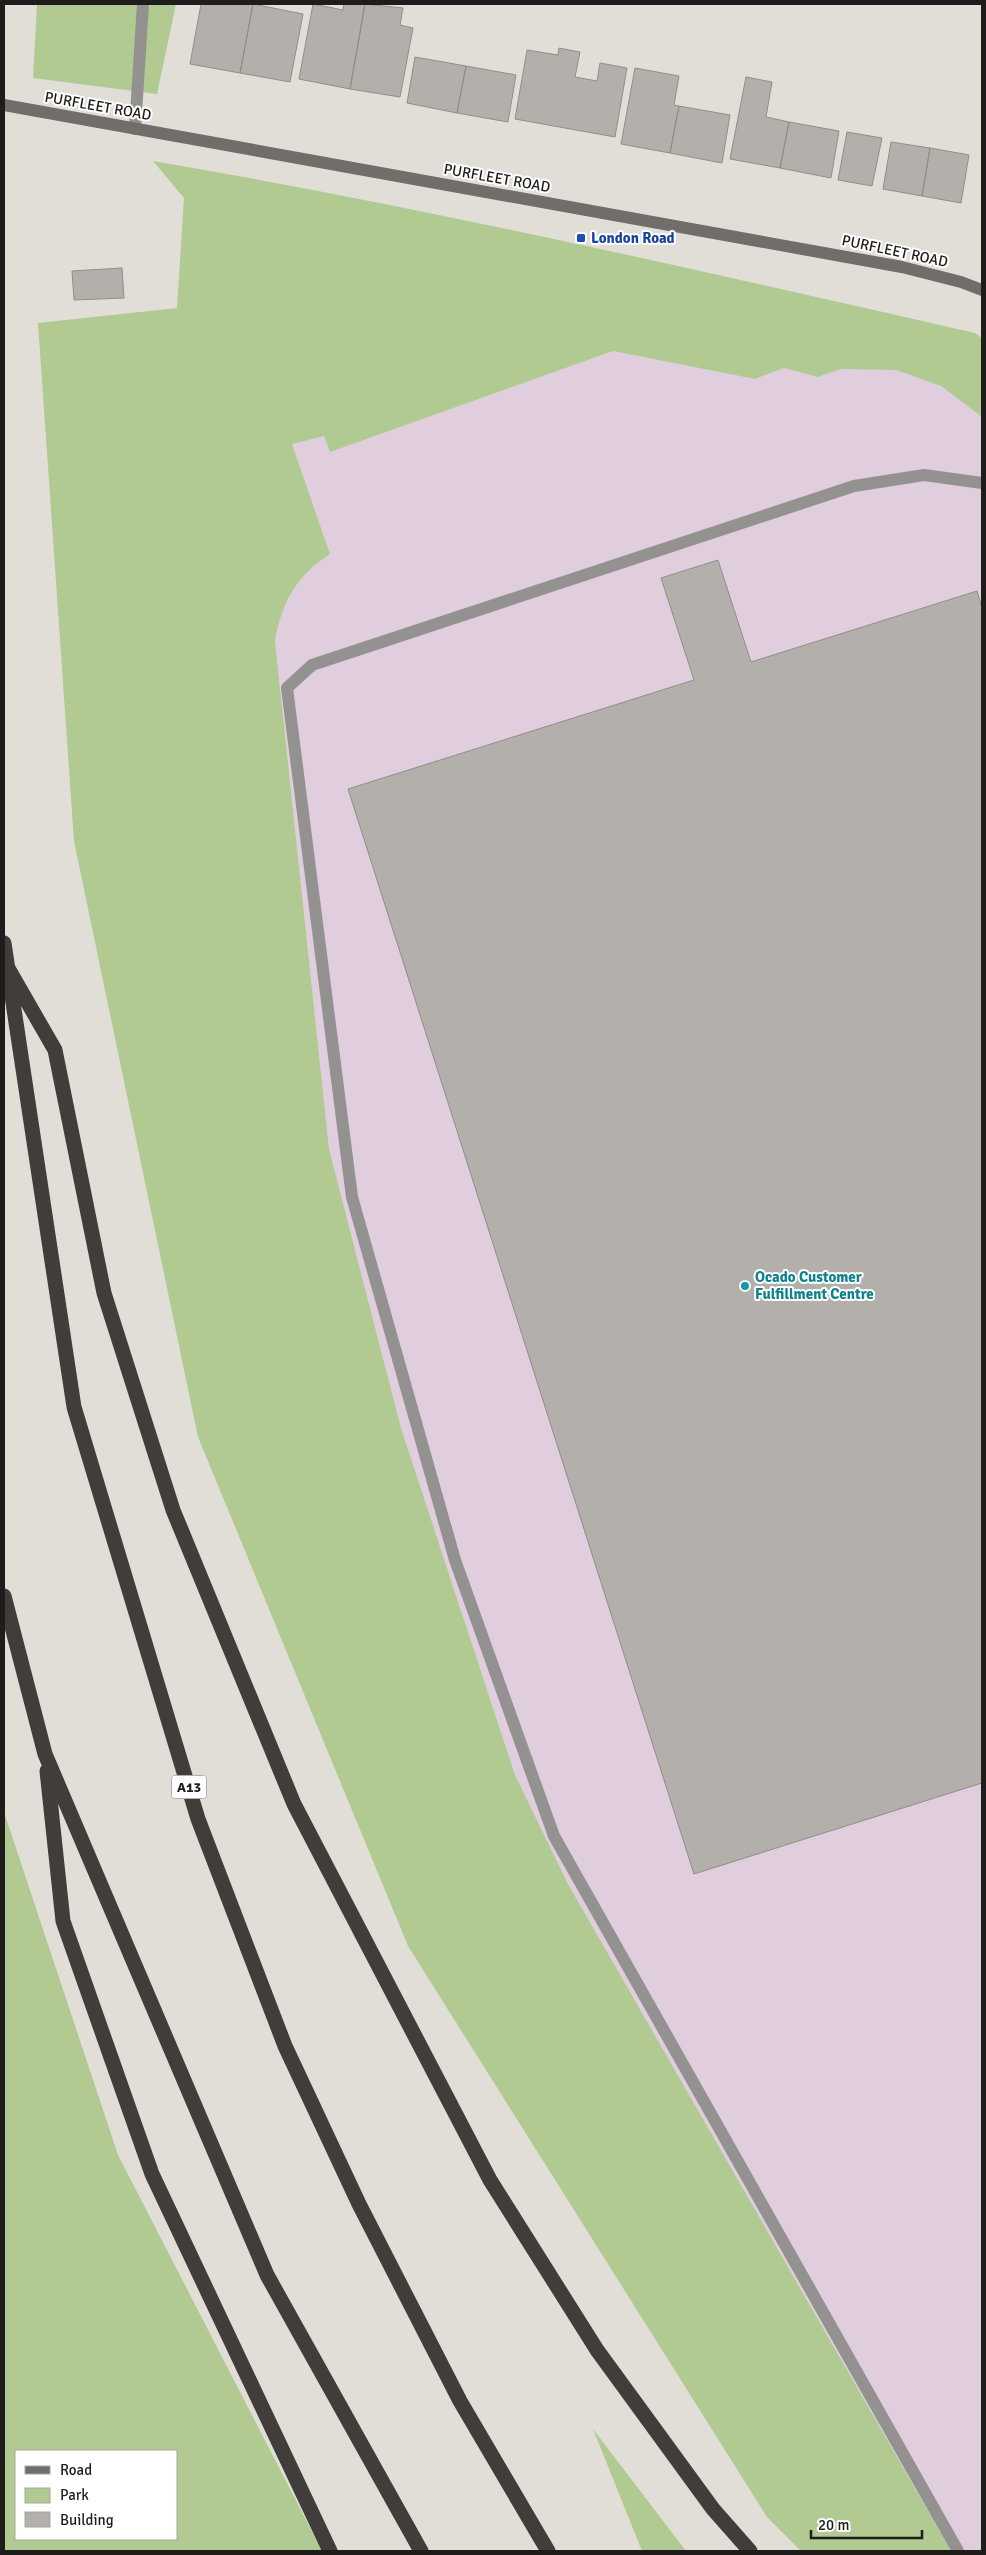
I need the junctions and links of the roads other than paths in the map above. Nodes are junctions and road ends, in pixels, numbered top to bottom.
1 (143, 4) edge
2 (4, 105) edge
3 (135, 129) junction
4 (982, 290) edge
5 (982, 483) edge
6 (4, 943) edge
7 (5, 963) junction
8 (4, 1596) edge
9 (45, 1754) junction
10 (330, 2551) edge
11 (421, 2551) edge
12 (548, 2551) edge
13 (750, 2551) edge
14 (958, 2551) edge

1 - 3 lane
2 - 3 street, PURFLEET ROAD
3 - 4 street, PURFLEET ROAD
5 - 14 lane
6 - 7 highway, A13
7 - 12 highway, A13
7 - 13 highway
8 - 9 highway
9 - 10 highway
9 - 11 highway

